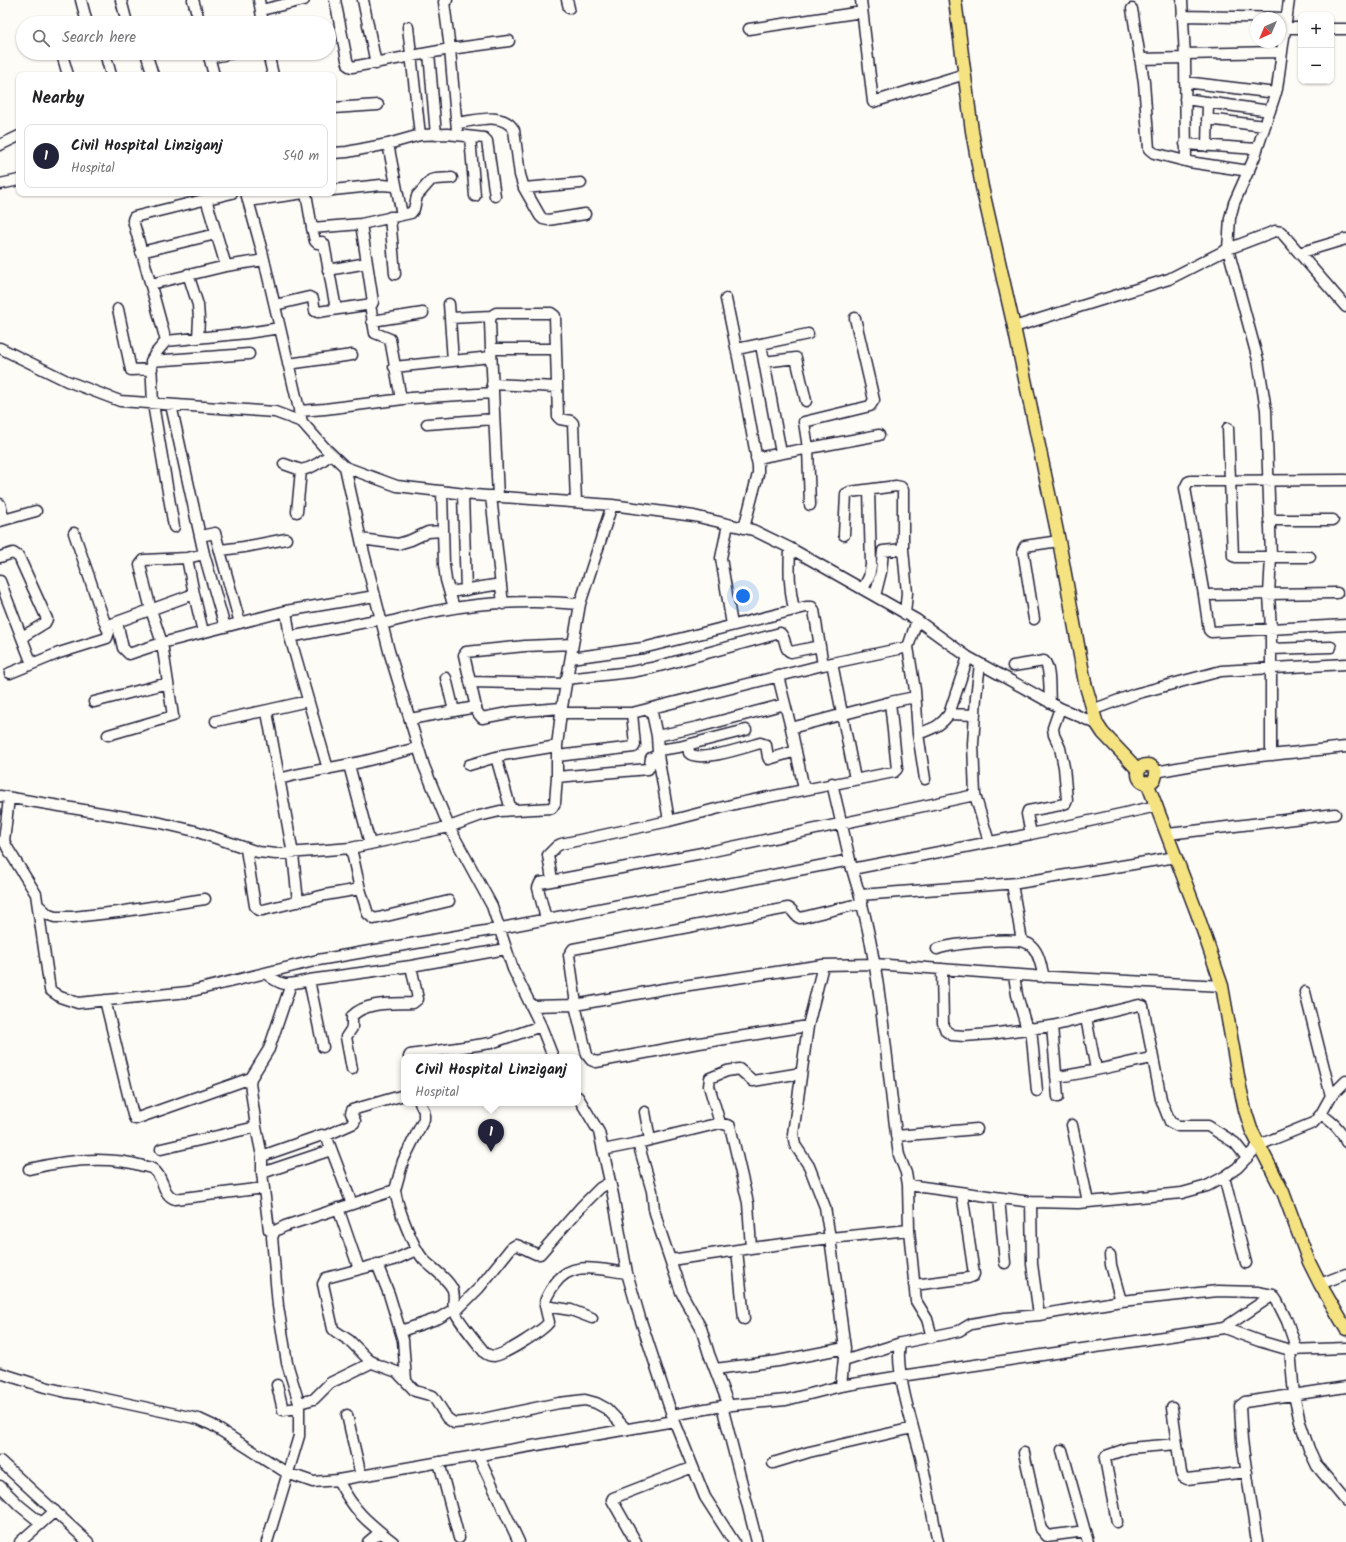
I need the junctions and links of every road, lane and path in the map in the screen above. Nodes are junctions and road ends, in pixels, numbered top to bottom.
1 (81, 0) edge
2 (121, 0) edge
3 (194, 0) edge
4 (304, 0) edge
5 (335, 0) edge
6 (363, 0) edge
7 (446, 0) edge
8 (861, 0) edge
9 (955, 0) edge
10 (1182, 0) edge
11 (1289, 0) edge
12 (260, 5) edge
13 (1132, 9) dead end
14 (862, 12) junction
15 (85, 16) edge
16 (125, 16) edge
17 (198, 16) edge
18 (262, 16) edge
19 (1182, 16) junction
20 (1286, 17) edge
21 (1250, 21) edge
22 (1286, 23) edge
23 (408, 27) dead end
24 (1298, 27) edge
25 (749, 29) dead end
26 (1334, 29) edge
27 (1346, 29) edge
28 (509, 41) dead end
29 (1282, 48) edge
30 (450, 49) junction
31 (1282, 52) junction
32 (429, 53) junction
33 (412, 56) junction
34 (1185, 56) junction
35 (1140, 59) junction
36 (64, 60) edge
37 (107, 60) edge
38 (148, 60) edge
39 (210, 60) edge
40 (269, 60) edge
41 (376, 64) junction
42 (67, 72) edge
43 (110, 72) edge
44 (152, 72) edge
45 (213, 72) edge
46 (271, 72) edge
47 (965, 74) junction
48 (1185, 82) junction
49 (1276, 92) junction
50 (1185, 99) junction
51 (1208, 102) junction
52 (378, 105) dead end
53 (336, 108) edge
54 (1270, 111) junction
55 (1207, 119) junction
56 (457, 123) junction
57 (1265, 126) junction
58 (420, 135) junction
59 (436, 135) junction
60 (458, 136) junction
61 (16, 137) edge
62 (470, 137) junction
63 (388, 144) junction
64 (1185, 144) junction
65 (0, 145) edge
66 (1207, 146) junction
67 (1258, 149) junction
68 (336, 153) edge
69 (1186, 161) junction
70 (1248, 171) junction
71 (452, 178) dead end
72 (16, 181) edge
73 (581, 183) dead end
74 (0, 184) edge
75 (395, 186) junction
76 (524, 188) junction
77 (336, 190) edge
78 (219, 196) edge
79 (262, 196) edge
80 (306, 196) edge
81 (475, 196) dead end
82 (495, 196) dead end
83 (247, 197) edge
84 (206, 199) junction
85 (585, 214) dead end
86 (402, 215) junction
87 (390, 217) junction
88 (361, 224) junction
89 (312, 228) junction
90 (216, 234) junction
91 (1346, 239) edge
92 (1228, 249) junction
93 (141, 252) junction
94 (1299, 253) junction
95 (264, 260) junction
96 (367, 263) junction
97 (226, 266) junction
98 (328, 270) junction
99 (188, 274) junction
100 (395, 274) dead end
101 (151, 284) junction
102 (726, 299) dead end
103 (449, 304) dead end
104 (275, 305) junction
105 (370, 305) junction
106 (1346, 306) edge
107 (118, 309) dead end
108 (336, 309) junction
109 (422, 313) dead end
110 (491, 316) junction
111 (450, 318) junction
112 (855, 318) dead end
113 (372, 321) junction
114 (280, 328) junction
115 (1014, 328) junction
116 (808, 334) dead end
117 (198, 338) junction
118 (166, 341) junction
119 (761, 345) junction
120 (0, 348) edge
121 (556, 349) junction
122 (737, 349) junction
123 (491, 353) junction
124 (249, 354) dead end
125 (352, 355) dead end
126 (453, 361) junction
127 (764, 362) junction
128 (288, 364) junction
129 (152, 365) junction
130 (394, 367) junction
131 (557, 387) junction
132 (492, 388) junction
133 (401, 400) junction
134 (806, 401) dead end
135 (153, 404) junction
136 (171, 405) junction
137 (299, 411) junction
138 (494, 419) junction
139 (302, 422) junction
140 (427, 424) dead end
141 (1228, 428) dead end
142 (879, 435) dead end
143 (808, 448) junction
144 (781, 453) junction
145 (332, 454) junction
146 (756, 458) junction
147 (284, 464) dead end
148 (345, 466) junction
149 (301, 470) junction
150 (1229, 480) junction
151 (1268, 480) junction
152 (1346, 480) edge
153 (869, 490) junction
154 (442, 491) junction
155 (462, 494) junction
156 (494, 496) junction
157 (576, 502) junction
158 (0, 504) edge
159 (612, 505) junction
160 (810, 505) dead end
161 (36, 511) dead end
162 (297, 512) dead end
163 (1269, 520) junction
164 (1333, 520) dead end
165 (2, 521) edge
166 (728, 524) junction
167 (174, 527) dead end
168 (744, 528) junction
169 (443, 531) junction
170 (74, 533) dead end
171 (844, 535) dead end
172 (200, 536) junction
173 (286, 539) dead end
174 (360, 539) junction
175 (1059, 541) junction
176 (790, 548) junction
177 (903, 549) junction
178 (221, 550) junction
179 (204, 554) junction
180 (0, 557) edge
181 (1270, 557) junction
182 (1310, 557) dead end
183 (187, 558) junction
184 (0, 581) edge
185 (501, 584) junction
186 (863, 589) junction
187 (466, 590) junction
188 (450, 592) junction
189 (1337, 593) dead end
190 (194, 594) junction
191 (1269, 594) junction
192 (1204, 595) junction
193 (375, 596) junction
194 (875, 596) junction
195 (503, 604) junction
196 (580, 604) junction
197 (454, 608) junction
198 (151, 610) junction
199 (794, 610) junction
200 (286, 611) junction
201 (905, 614) junction
202 (1034, 619) dead end
203 (916, 620) junction
204 (382, 621) junction
205 (118, 622) junction
206 (240, 623) junction
207 (732, 625) junction
208 (1346, 625) edge
209 (106, 626) junction
210 (225, 627) junction
211 (1271, 630) junction
212 (204, 632) junction
213 (22, 637) junction
214 (290, 637) junction
215 (162, 643) junction
216 (573, 644) junction
217 (820, 646) junction
218 (908, 647) junction
219 (1331, 647) dead end
220 (1271, 649) junction
221 (968, 657) junction
222 (570, 658) junction
223 (32, 664) junction
224 (827, 664) junction
225 (980, 664) junction
226 (1346, 664) edge
227 (1013, 666) dead end
228 (1271, 668) junction
229 (10, 673) dead end
230 (778, 676) junction
231 (446, 678) dead end
232 (470, 682) junction
233 (565, 682) junction
234 (168, 683) junction
235 (915, 697) junction
236 (308, 700) junction
237 (94, 702) dead end
238 (890, 702) junction
239 (1050, 703) junction
240 (785, 704) junction
241 (476, 707) junction
242 (651, 708) junction
243 (1060, 708) junction
244 (268, 710) junction
245 (561, 710) junction
246 (1092, 710) junction
247 (454, 711) junction
248 (632, 713) junction
249 (949, 714) junction
250 (842, 715) junction
251 (975, 715) junction
252 (410, 719) junction
253 (216, 721) dead end
254 (1097, 724) junction
255 (791, 728) junction
256 (746, 730) dead end
257 (918, 734) junction
258 (108, 735) dead end
259 (657, 736) junction
260 (688, 745) junction
261 (418, 746) junction
262 (1346, 747) edge
263 (557, 751) junction
264 (796, 751) junction
265 (658, 752) junction
266 (1271, 755) junction
267 (496, 757) junction
268 (349, 765) junction
269 (469, 765) dead end
270 (328, 769) junction
271 (1139, 771) junction
272 (1156, 772) junction
273 (557, 777) junction
274 (279, 779) junction
275 (855, 779) junction
276 (925, 779) dead end
277 (1147, 782) junction
278 (832, 783) junction
279 (804, 789) junction
280 (975, 795) junction
281 (5, 797) edge
282 (1157, 806) junction
283 (511, 810) junction
284 (1335, 814) dead end
285 (670, 822) junction
286 (842, 824) junction
287 (449, 827) junction
288 (1031, 834) junction
289 (1168, 834) junction
290 (989, 842) junction
291 (370, 844) junction
292 (350, 848) junction
293 (246, 849) junction
294 (293, 854) junction
295 (1176, 857) junction
296 (851, 865) junction
297 (552, 880) junction
298 (1012, 884) junction
299 (360, 889) junction
300 (206, 899) dead end
301 (861, 899) junction
302 (449, 901) dead end
303 (298, 902) junction
304 (38, 905) junction
305 (546, 919) junction
306 (499, 928) junction
307 (1022, 941) junction
308 (506, 949) junction
309 (937, 949) dead end
310 (875, 964) junction
311 (823, 965) junction
312 (411, 966) junction
313 (942, 969) junction
314 (265, 973) junction
315 (1014, 975) junction
316 (1044, 977) junction
317 (309, 980) junction
318 (291, 984) junction
319 (1222, 986) junction
320 (1305, 992) dead end
321 (104, 1000) junction
322 (575, 1004) junction
323 (531, 1006) junction
324 (1086, 1018) junction
325 (541, 1026) junction
326 (808, 1026) junction
327 (1052, 1026) junction
328 (1029, 1029) junction
329 (324, 1047) dead end
330 (417, 1054) edge
331 (552, 1054) edge
332 (1152, 1058) junction
333 (352, 1069) dead end
334 (1096, 1069) junction
335 (801, 1073) junction
336 (1056, 1077) junction
337 (251, 1078) junction
338 (1346, 1081) edge
339 (1037, 1091) dead end
340 (401, 1096) edge
341 (1330, 1096) junction
342 (1058, 1097) dead end
343 (581, 1102) edge
344 (422, 1106) edge
345 (644, 1112) dead end
346 (1321, 1114) junction
347 (720, 1123) junction
348 (1072, 1125) dead end
349 (256, 1127) junction
350 (977, 1129) dead end
351 (325, 1136) junction
352 (896, 1136) junction
353 (650, 1140) junction
354 (1346, 1142) edge
355 (638, 1143) junction
356 (1259, 1145) junction
357 (161, 1149) dead end
358 (331, 1150) junction
359 (603, 1150) junction
360 (262, 1156) junction
361 (1247, 1158) junction
362 (29, 1168) dead end
363 (262, 1173) junction
364 (1224, 1177) junction
365 (610, 1182) junction
366 (908, 1185) junction
367 (264, 1188) junction
368 (395, 1190) junction
369 (962, 1193) junction
370 (999, 1198) junction
371 (1031, 1202) junction
372 (1088, 1202) junction
373 (352, 1204) junction
374 (338, 1208) junction
375 (269, 1230) dead end
376 (909, 1230) junction
377 (830, 1238) junction
378 (751, 1248) junction
379 (416, 1250) junction
380 (737, 1250) junction
381 (1110, 1255) dead end
382 (671, 1260) junction
383 (1005, 1263) dead end
384 (377, 1264) junction
385 (1246, 1264) dead end
386 (359, 1269) junction
387 (627, 1273) junction
388 (1346, 1274) edge
389 (1320, 1284) junction
390 (914, 1285) junction
391 (1273, 1295) junction
392 (1121, 1301) junction
393 (545, 1306) junction
394 (454, 1311) junction
395 (1039, 1315) junction
396 (592, 1318) dead end
397 (744, 1319) dead end
398 (1224, 1328) junction
399 (1346, 1329) edge
400 (401, 1331) junction
401 (932, 1336) junction
402 (900, 1346) dead end
403 (845, 1348) junction
404 (1346, 1348) edge
405 (1293, 1350) junction
406 (844, 1361) junction
407 (373, 1362) junction
408 (715, 1369) junction
409 (0, 1373) edge
410 (901, 1376) junction
411 (406, 1380) junction
412 (277, 1385) dead end
413 (842, 1386) junction
414 (1346, 1387) edge
415 (1294, 1395) junction
416 (299, 1405) junction
417 (726, 1406) junction
418 (1172, 1408) dead end
419 (347, 1415) dead end
420 (673, 1418) junction
421 (913, 1428) junction
422 (626, 1429) junction
423 (1177, 1444) junction
424 (1062, 1450) dead end
425 (1024, 1453) dead end
426 (478, 1455) junction
427 (0, 1460) edge
428 (439, 1462) junction
429 (773, 1463) dead end
430 (693, 1467) junction
431 (1246, 1472) junction
432 (287, 1473) junction
433 (361, 1476) junction
434 (338, 1480) junction
435 (1, 1488) edge
436 (1346, 1501) edge
437 (55, 1511) junction
438 (1117, 1522) dead end
439 (41, 1523) junction
440 (1085, 1531) junction
441 (380, 1532) junction
442 (459, 1538) dead end
443 (20, 1542) edge
444 (88, 1542) edge
445 (267, 1542) edge
446 (368, 1542) edge
447 (393, 1542) edge
448 (519, 1542) edge
449 (636, 1542) edge
450 (734, 1542) edge
451 (757, 1542) edge
452 (938, 1542) edge
453 (1088, 1542) edge
454 (1257, 1542) edge

1 - 15 street
2 - 16 street
3 - 17 street
4 - 12 street
5 - 41 street
6 - 41 street
7 - 30 street
8 - 14 street
9 - 47 main road
10 - 19 street
11 - 20 street
12 - 18 street
13 - 35 street
14 - 25 street
14 - 47 street
19 - 21 street
19 - 34 street
22 - 24 street
23 - 33 street
26 - 27 street
28 - 30 street
29 - 31 street
30 - 32 street
30 - 56 street
31 - 34 street
31 - 49 street
32 - 33 street
32 - 59 street
33 - 41 street
33 - 58 street
34 - 35 street
34 - 48 street
35 - 69 street
36 - 42 street
37 - 43 street
38 - 44 street
39 - 45 street
40 - 46 street
47 - 115 main road
48 - 49 street
48 - 50 street
49 - 54 street
50 - 51 street
50 - 64 street
51 - 54 street
51 - 55 street
52 - 53 street
54 - 57 street
55 - 57 street
55 - 66 street
56 - 60 street
56 - 76 street
57 - 67 street
58 - 59 street
58 - 63 street
59 - 60 street
60 - 62 street
61 - 65 street
62 - 81 street
62 - 82 street
63 - 68 street
63 - 75 street
64 - 66 street
64 - 69 street
66 - 67 street
67 - 70 street
69 - 70 street
70 - 92 street
71 - 86 street
72 - 74 street
73 - 76 street
75 - 77 street
75 - 86 street
76 - 85 street
78 - 84 street
79 - 83 street
80 - 89 street
83 - 95 street
84 - 90 street
84 - 93 street
86 - 87 street
87 - 88 street
87 - 100 street
88 - 89 street
88 - 96 street
89 - 98 street
90 - 93 street
90 - 97 street
91 - 94 street
92 - 94 street
92 - 115 street
92 - 151 street
93 - 101 street
94 - 106 street
95 - 97 street
95 - 104 street
96 - 98 street
96 - 105 street
97 - 99 street
98 - 108 street
99 - 101 street
99 - 117 street
101 - 118 street
102 - 122 street
103 - 111 street
104 - 108 street
104 - 114 street
105 - 108 street
105 - 113 street
107 - 129 street
109 - 113 street
110 - 111 street
110 - 121 street
110 - 123 street
111 - 126 street
112 - 143 street
113 - 130 street
114 - 117 street
114 - 128 street
115 - 175 main road
116 - 119 street
117 - 118 street
118 - 129 street
119 - 122 street
119 - 127 street
120 - 135 street
121 - 123 street
121 - 131 street
122 - 146 street
123 - 126 street
123 - 132 street
124 - 129 street
125 - 128 street
126 - 130 street
127 - 134 street
127 - 144 street
128 - 137 street
129 - 135 street
130 - 133 street
131 - 132 street
131 - 157 street
132 - 133 street
132 - 138 street
133 - 137 street
135 - 136 street
135 - 167 street
136 - 139 street
136 - 172 street
137 - 139 street
138 - 140 street
138 - 156 street
139 - 145 street
141 - 150 street
142 - 143 street
143 - 144 street
143 - 160 street
144 - 146 street
145 - 148 street
145 - 149 street
146 - 168 street
147 - 149 street
148 - 154 street
148 - 174 street
149 - 162 street
150 - 151 street
150 - 181 street
150 - 192 street
151 - 152 street
151 - 163 street
153 - 171 street
153 - 177 street
153 - 186 street
154 - 155 street
154 - 169 street
155 - 156 street
155 - 187 street
156 - 157 street
156 - 185 street
157 - 159 street
158 - 165 street
159 - 166 street
159 - 196 street
161 - 165 street
163 - 164 street
163 - 181 street
166 - 168 street
166 - 207 street
168 - 176 street
169 - 174 street
169 - 188 street
170 - 209 street
172 - 178 street
172 - 179 street
173 - 178 street
174 - 193 street
175 - 202 street
175 - 246 main road
176 - 186 street
176 - 199 street
177 - 194 street
177 - 201 street
178 - 206 street
179 - 183 street
179 - 210 street
180 - 213 street
181 - 182 street
181 - 191 street
183 - 190 street
183 - 198 street
184 - 213 street
185 - 187 street
185 - 195 street
186 - 194 street
187 - 188 street
188 - 197 street
189 - 191 street
190 - 198 street
190 - 212 street
191 - 192 street
191 - 211 street
192 - 211 street
193 - 200 street
193 - 204 street
194 - 201 street
195 - 196 street
195 - 197 street
196 - 216 street
197 - 204 street
198 - 205 street
198 - 215 street
199 - 207 street
199 - 217 street
200 - 206 street
200 - 214 street
201 - 203 street
203 - 218 street
203 - 221 street
204 - 214 street
204 - 252 street
205 - 209 street
205 - 215 street
206 - 210 street
207 - 222 street
208 - 211 street
209 - 223 street
210 - 212 street
211 - 220 street
212 - 215 street
213 - 223 street
214 - 236 street
215 - 234 street
216 - 222 street
216 - 232 street
217 - 224 street
217 - 233 street
218 - 224 street
218 - 235 street
219 - 220 street
220 - 228 street
221 - 225 street
221 - 249 street
222 - 233 street
223 - 229 street
224 - 230 street
224 - 250 street
225 - 239 street
225 - 251 street
226 - 228 street
227 - 239 street
228 - 246 street
228 - 266 street
230 - 240 street
230 - 242 street
231 - 247 street
232 - 233 street
232 - 241 street
233 - 245 street
234 - 237 street
234 - 258 street
235 - 238 street
235 - 257 street
236 - 244 street
236 - 270 street
238 - 250 street
238 - 275 street
239 - 243 street
240 - 255 street
240 - 259 street
241 - 245 street
241 - 247 street
242 - 248 street
242 - 259 street
243 - 254 street
243 - 288 street
244 - 253 street
244 - 274 street
245 - 248 street
245 - 263 street
246 - 254 main road
247 - 252 street
248 - 263 street
249 - 251 street
249 - 257 street
250 - 255 street
250 - 275 street
251 - 280 street
252 - 261 street
254 - 271 main road
255 - 264 street
256 - 260 street
257 - 276 street
259 - 265 street
260 - 264 street
260 - 265 street
261 - 268 street
261 - 287 street
262 - 266 street
263 - 267 street
263 - 273 street
264 - 279 street
265 - 273 street
265 - 285 street
266 - 272 street
267 - 269 street
267 - 283 street
268 - 270 street
268 - 291 street
270 - 274 street
271 - 272 main road
271 - 277 main road
272 - 277 main road
273 - 283 street
274 - 294 street
275 - 278 street
277 - 282 main road
278 - 279 street
278 - 286 street
279 - 285 street
280 - 286 street
280 - 290 street
281 - 293 street
281 - 304 street
282 - 288 street
282 - 289 main road
283 - 287 street
284 - 289 street
285 - 297 street
286 - 296 street
286 - 297 street
287 - 291 street
287 - 306 street
288 - 290 street
289 - 295 main road
290 - 296 street
291 - 292 street
292 - 294 street
292 - 299 street
293 - 294 street
293 - 303 street
294 - 303 street
295 - 298 street
295 - 319 main road
296 - 301 street
296 - 305 street
297 - 305 street
298 - 301 street
298 - 307 street
299 - 302 street
299 - 303 street
300 - 304 street
301 - 310 street
301 - 322 street
304 - 321 street
305 - 306 street
306 - 308 street
306 - 314 street
307 - 309 street
307 - 316 street
308 - 312 street
308 - 323 street
310 - 311 street
310 - 313 street
310 - 352 street
311 - 322 street
311 - 326 street
312 - 317 street
312 - 333 street
313 - 315 street
313 - 328 street
314 - 318 street
314 - 321 street
315 - 316 street
315 - 328 street
316 - 319 street
317 - 318 street
317 - 329 street
318 - 337 street
319 - 356 main road
320 - 341 street
321 - 337 street
322 - 323 street
322 - 326 street
323 - 325 street
324 - 327 street
324 - 332 street
324 - 334 street
325 - 330 street
325 - 331 street
326 - 335 street
327 - 328 street
327 - 336 street
328 - 339 street
332 - 334 street
332 - 361 street
334 - 336 street
335 - 347 street
335 - 377 street
336 - 342 street
337 - 349 street
338 - 341 street
340 - 351 street
341 - 346 street
343 - 359 street
344 - 368 street
345 - 353 street
346 - 354 street
346 - 356 street
347 - 353 street
347 - 378 street
348 - 372 street
349 - 357 street
349 - 360 street
350 - 352 street
351 - 358 street
351 - 360 street
352 - 366 street
353 - 355 street
355 - 359 street
355 - 382 street
356 - 361 street
356 - 389 main road
358 - 363 street
358 - 373 street
359 - 365 street
360 - 363 street
361 - 364 street
362 - 367 street
363 - 367 street
364 - 372 street
364 - 385 street
365 - 387 street
365 - 394 street
366 - 369 street
366 - 376 street
367 - 375 street
368 - 373 street
368 - 379 street
369 - 370 street
369 - 390 street
370 - 371 street
370 - 383 street
371 - 372 street
371 - 395 street
373 - 374 street
374 - 386 street
374 - 416 street
376 - 377 street
376 - 390 street
377 - 378 street
377 - 403 street
378 - 380 street
379 - 384 street
379 - 394 street
380 - 382 street
380 - 397 street
381 - 392 street
382 - 408 street
384 - 386 street
384 - 400 street
386 - 407 street
387 - 393 street
387 - 420 street
388 - 389 street
389 - 399 main road
390 - 401 street
391 - 392 street
391 - 398 street
391 - 405 street
392 - 395 street
393 - 394 street
393 - 396 street
394 - 400 street
395 - 401 street
398 - 405 street
398 - 410 street
400 - 411 street
401 - 406 street
402 - 410 street
403 - 406 street
403 - 408 street
404 - 405 street
405 - 415 street
406 - 413 street
407 - 411 street
407 - 416 street
408 - 417 street
409 - 432 street
410 - 413 street
410 - 421 street
411 - 422 street
412 - 416 street
413 - 417 street
414 - 415 street
415 - 431 street
415 - 436 street
416 - 432 street
417 - 420 street
417 - 451 street
418 - 423 street
419 - 433 street
420 - 422 street
420 - 430 street
421 - 429 street
421 - 452 street
422 - 426 street
423 - 431 street
423 - 438 street
424 - 440 street
425 - 440 street
426 - 428 street
426 - 448 street
427 - 437 street
428 - 433 street
428 - 442 street
430 - 449 street
430 - 450 street
431 - 454 street
432 - 434 street
432 - 445 street
433 - 434 street
434 - 441 street
435 - 439 street
437 - 439 street
437 - 444 street
439 - 443 street
440 - 453 street
441 - 446 street
441 - 447 street

